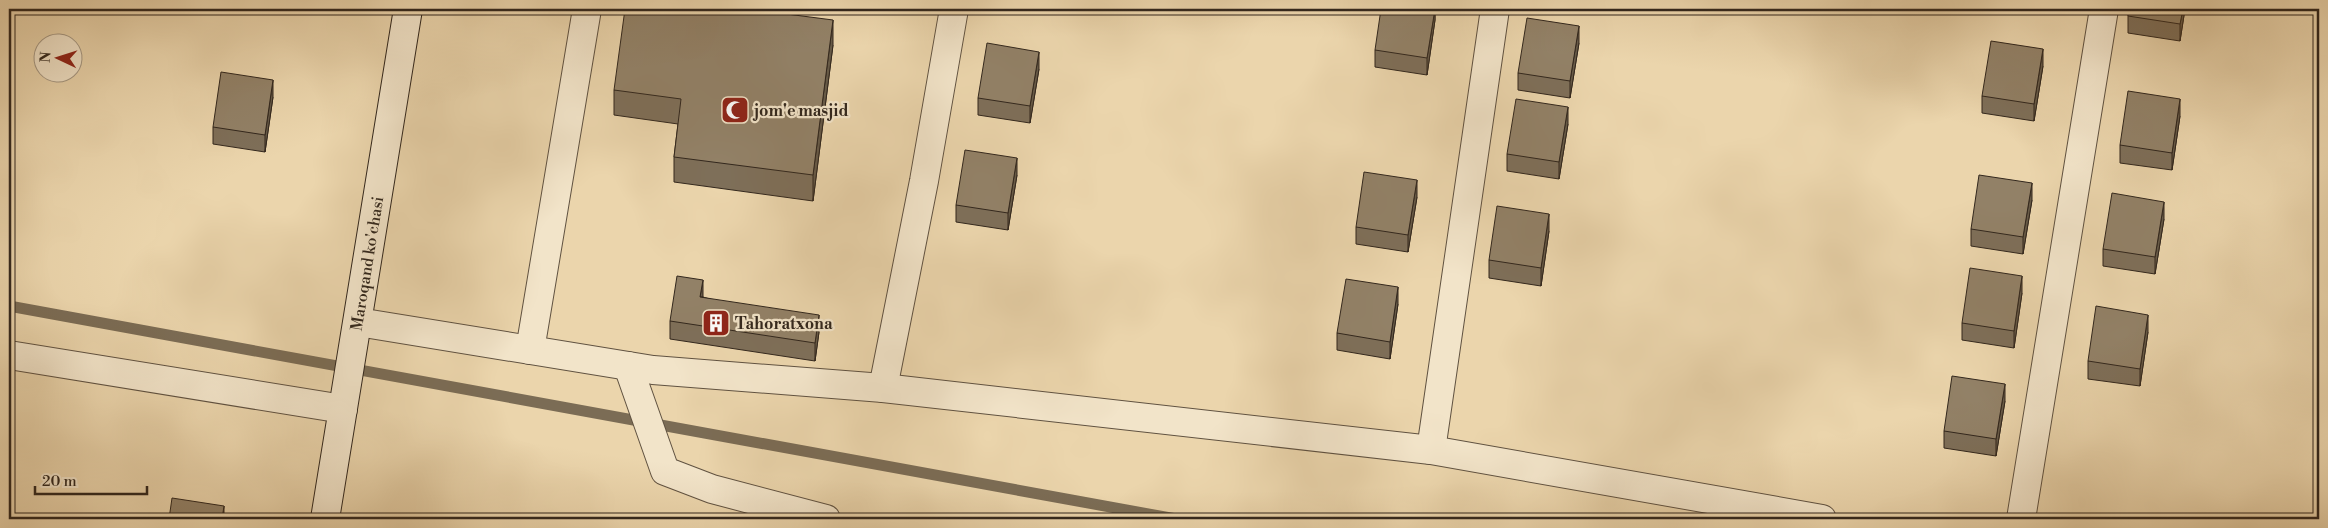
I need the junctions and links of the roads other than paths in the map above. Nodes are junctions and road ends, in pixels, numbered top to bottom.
1 (408, 9) edge
2 (586, 9) edge
3 (954, 9) edge
4 (1495, 9) edge
5 (2104, 9) edge
6 (358, 322) junction
7 (530, 350) junction
8 (9, 354) edge
9 (628, 366) junction
10 (883, 388) junction
11 (343, 409) junction
12 (1431, 450) junction
13 (325, 519) edge
14 (826, 519) edge
15 (1822, 519) edge
16 (2021, 519) edge

1 - 6 street, Maroqand ko'chasi
2 - 7 street
3 - 10 street
4 - 12 street
5 - 16 street
6 - 7 street
6 - 11 street, Maroqand ko'chasi
7 - 9 street
8 - 11 street
9 - 10 street
9 - 14 street
10 - 12 street
11 - 13 street, Maroqand ko'chasi
12 - 15 street

